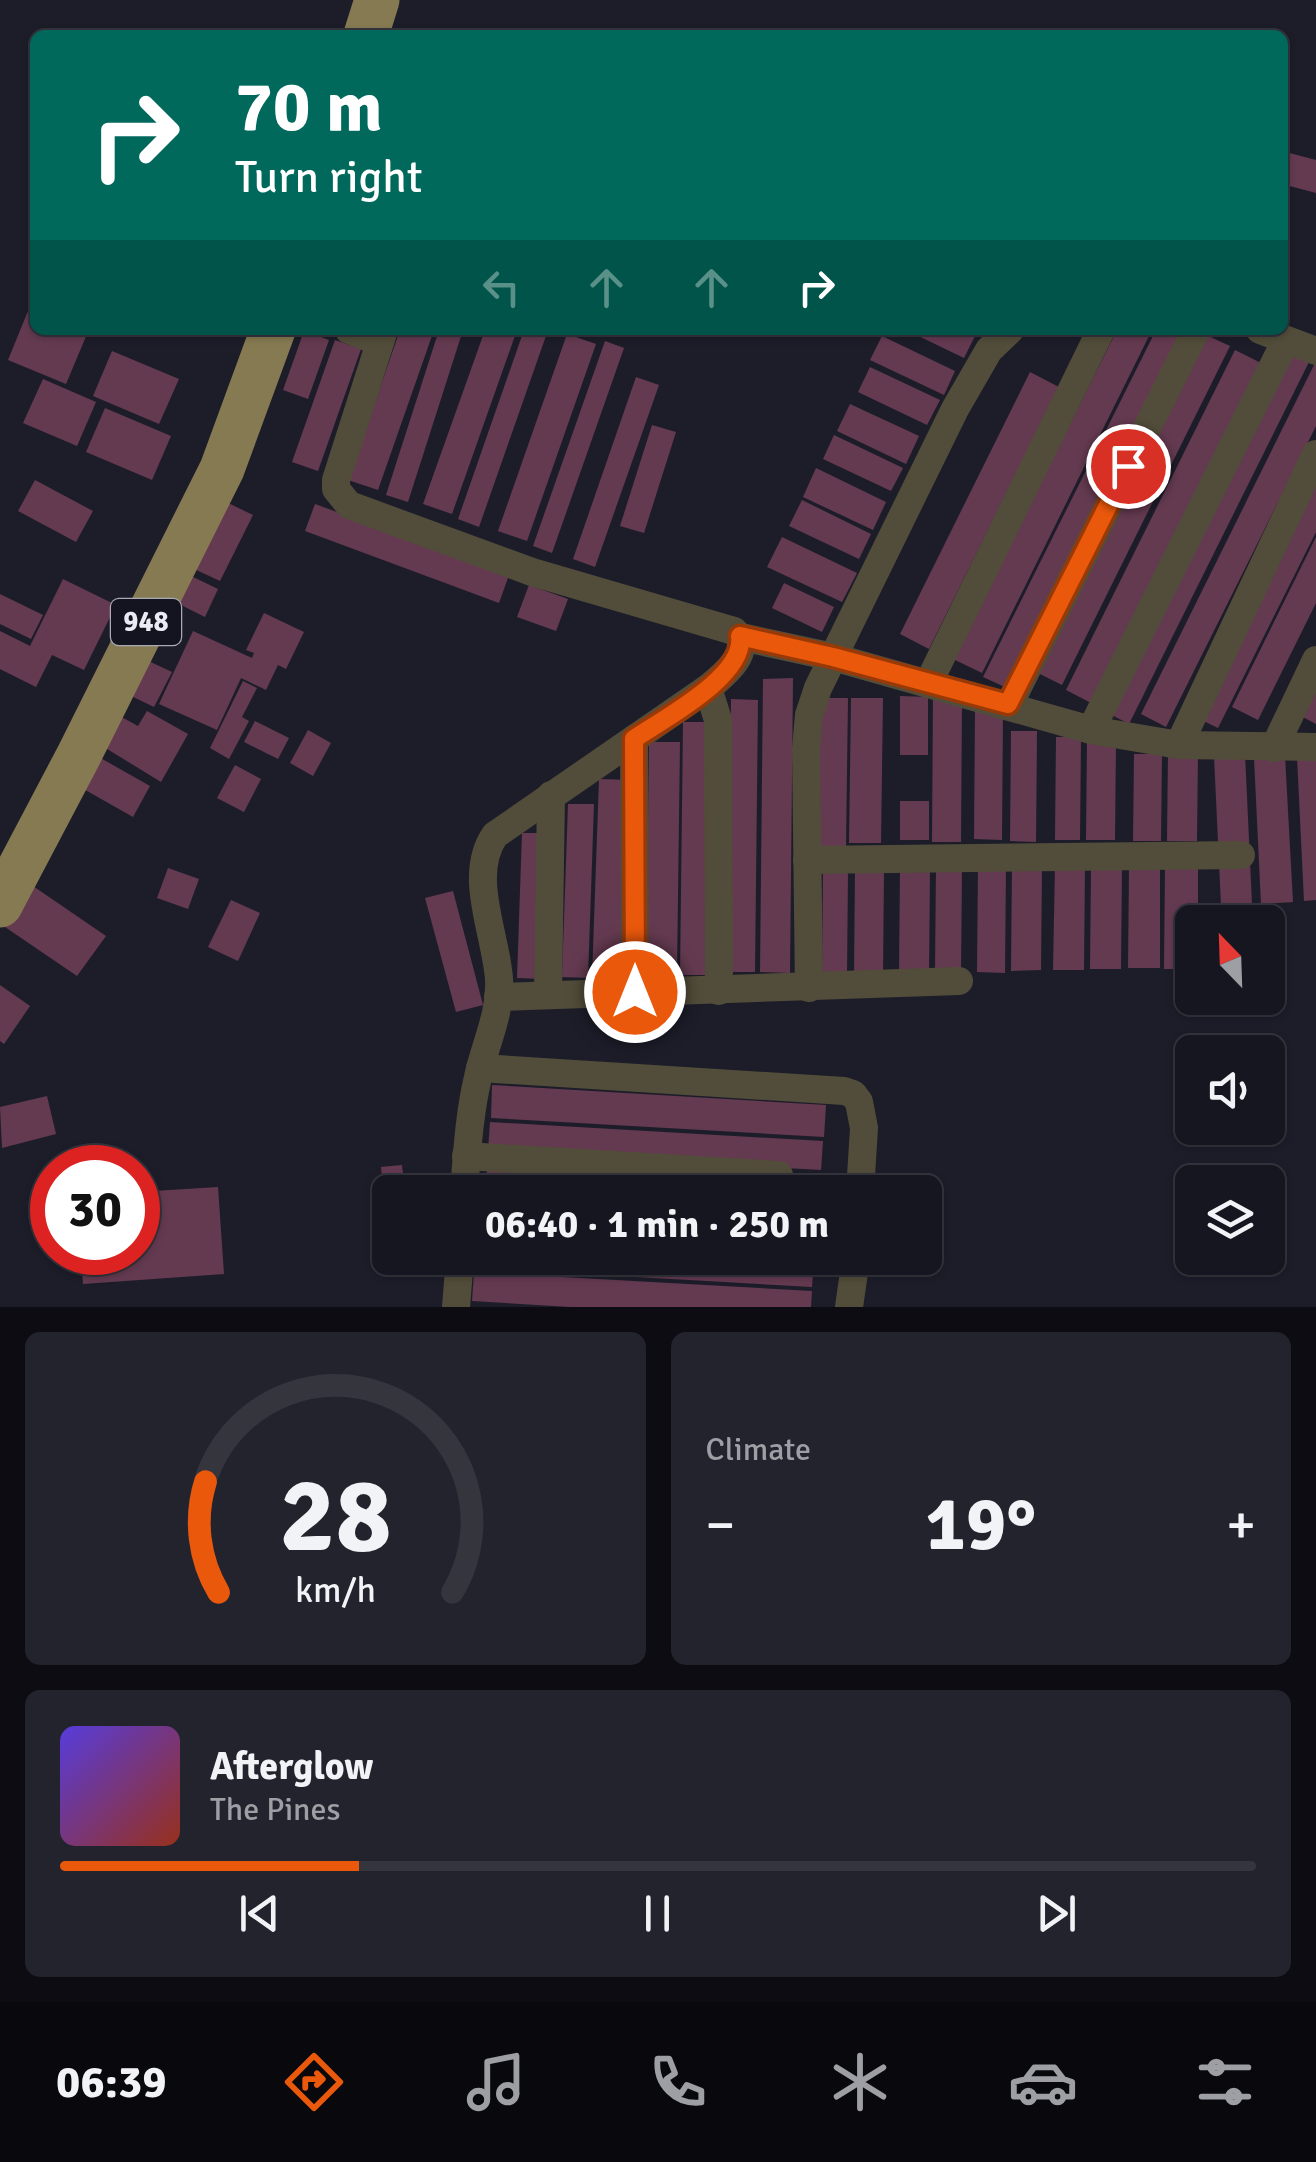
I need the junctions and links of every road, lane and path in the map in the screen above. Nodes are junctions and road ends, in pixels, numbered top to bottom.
1 (377, 0) edge
2 (368, 30) edge
3 (270, 335) edge
4 (1005, 335) edge
5 (1098, 335) edge
6 (1193, 335) edge
7 (1273, 335) edge
8 (382, 336) edge
9 (1316, 351) edge
10 (1316, 454) edge
11 (740, 636) junction
12 (833, 657) junction
13 (1316, 660) edge
14 (928, 684) junction
15 (708, 688) junction
16 (1008, 704) junction
17 (1091, 730) junction
18 (634, 739) junction
19 (1180, 746) junction
20 (1316, 747) edge
21 (1274, 748) junction
22 (551, 796) junction
23 (1240, 855) dead end
24 (807, 860) junction
25 (0, 905) edge
26 (959, 981) dead end
27 (809, 988) junction
28 (719, 990) junction
29 (635, 992) junction
30 (548, 995) junction
31 (498, 997) junction
32 (480, 1068) junction
33 (466, 1156) junction
34 (465, 1175) edge
35 (779, 1175) dead end
36 (860, 1175) edge
37 (459, 1275) edge
38 (854, 1275) edge
39 (456, 1307) edge
40 (850, 1307) edge

1 - 2 main road
3 - 25 main road, 948
4 - 12 street
5 - 14 street
6 - 16 street
7 - 9 street
7 - 17 street
8 - 11 street
10 - 19 street
11 - 12 street
11 - 15 street
12 - 14 street
12 - 24 street
13 - 21 street
14 - 16 street
15 - 18 street
15 - 28 street
16 - 17 street
17 - 19 street
18 - 22 street
18 - 29 street
19 - 21 street
20 - 21 street
22 - 30 street
22 - 31 street
23 - 24 street
24 - 27 street
26 - 27 street
27 - 28 street
28 - 29 street
29 - 30 street
30 - 31 street
31 - 32 street
32 - 33 street
32 - 36 street
33 - 34 street
33 - 35 street
37 - 39 street
38 - 40 street

